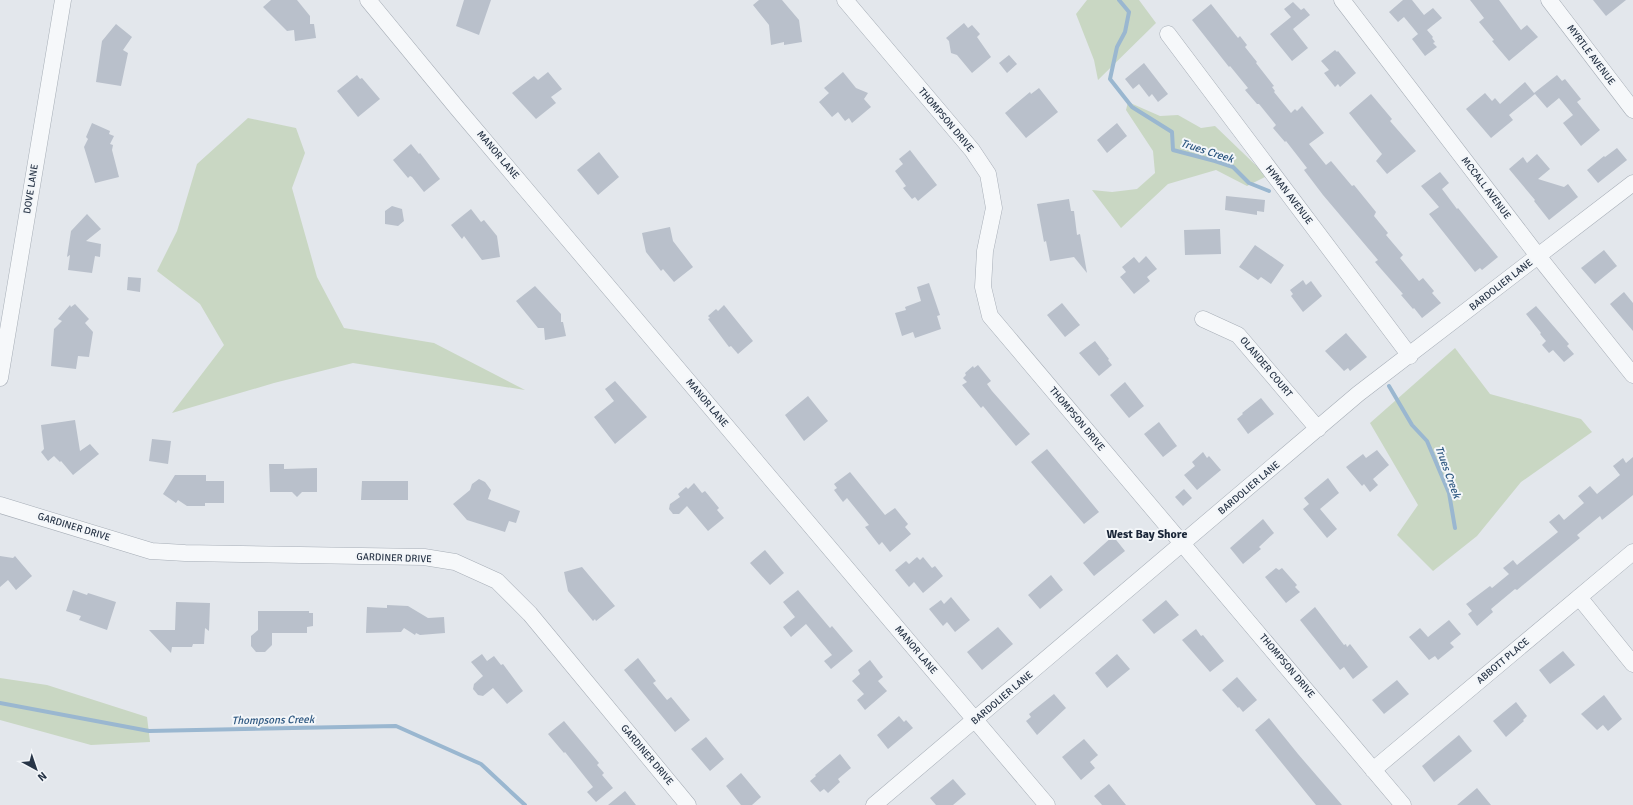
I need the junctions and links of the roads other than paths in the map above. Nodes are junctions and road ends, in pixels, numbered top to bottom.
1 (63, 0) edge
2 (845, 0) edge
3 (1342, 0) edge
4 (1549, 0) edge
5 (375, 2) edge
6 (1168, 34) dead end
7 (1633, 110) edge
8 (1633, 183) edge
9 (1538, 256) junction
10 (1203, 320) dead end
11 (1410, 356) junction
12 (1633, 375) edge
13 (0, 378) edge
14 (1318, 429) junction
15 (0, 505) edge
16 (1184, 544) junction
17 (1633, 552) edge
18 (1579, 597) junction
19 (1633, 664) edge
20 (976, 720) junction
21 (1373, 770) junction
22 (688, 805) edge
23 (874, 805) edge
24 (1046, 805) edge
25 (1403, 805) edge

1 - 13 street, DOVE LANE
2 - 16 street, THOMPSON DRIVE
3 - 9 street, MCCALL AVENUE
4 - 7 street, MYRTLE AVENUE
5 - 20 street, MANOR LANE
6 - 11 street, HYMAN AVENUE
8 - 9 street, BARDOLIER LANE
9 - 11 street, BARDOLIER LANE
9 - 12 street, MCCALL AVENUE
10 - 14 street, OLANDER COURT
11 - 14 street, BARDOLIER LANE
14 - 16 street, BARDOLIER LANE
15 - 22 street, GARDINER DRIVE
16 - 20 street, BARDOLIER LANE
16 - 21 street, THOMPSON DRIVE
17 - 18 street, ABBOTT PLACE
18 - 19 street
18 - 21 street, ABBOTT PLACE
20 - 23 street, BARDOLIER LANE
20 - 24 street, MANOR LANE
21 - 25 street, THOMPSON DRIVE

